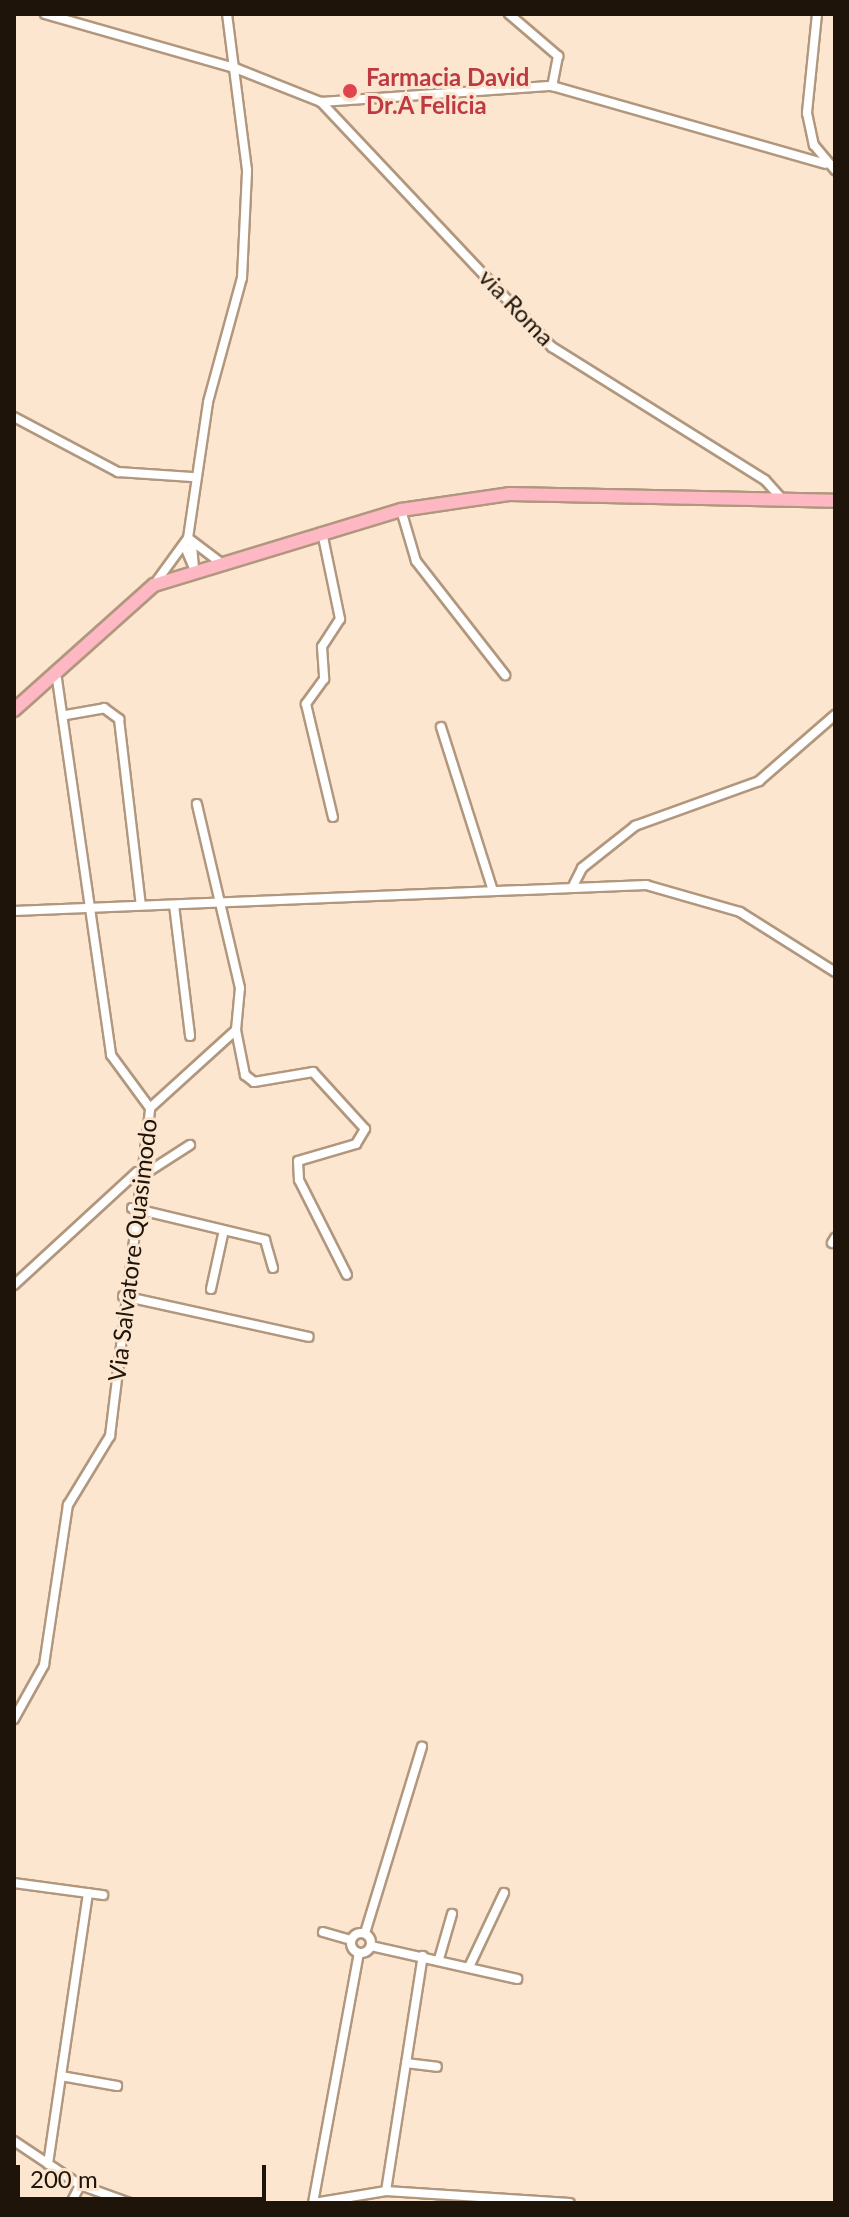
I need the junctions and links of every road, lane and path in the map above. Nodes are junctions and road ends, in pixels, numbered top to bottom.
1 (45, 14) edge
2 (227, 14) edge
3 (509, 14) edge
4 (817, 14) edge
5 (235, 68) junction
6 (552, 86) junction
7 (321, 102) junction
8 (825, 164) junction
9 (835, 170) edge
10 (14, 417) edge
11 (192, 477) junction
12 (784, 501) junction
13 (835, 501) edge
14 (401, 510) junction
15 (322, 532) junction
16 (188, 543) junction
17 (219, 561) junction
18 (194, 568) junction
19 (154, 585) junction
20 (505, 675) dead end
21 (57, 679) junction
22 (14, 710) edge
23 (66, 715) junction
24 (835, 715) edge
25 (441, 727) dead end
26 (197, 804) dead end
27 (333, 817) dead end
28 (573, 886) junction
29 (492, 888) junction
30 (224, 904) junction
31 (141, 905) junction
32 (174, 905) junction
33 (93, 906) junction
34 (14, 911) edge
35 (835, 972) edge
36 (236, 1030) junction
37 (190, 1036) dead end
38 (150, 1108) junction
39 (190, 1145) dead end
40 (137, 1175) junction
41 (132, 1208) junction
42 (224, 1230) junction
43 (273, 1268) dead end
44 (347, 1275) dead end
45 (14, 1285) edge
46 (211, 1289) dead end
47 (123, 1296) junction
48 (309, 1337) dead end
49 (14, 1719) edge
50 (422, 1746) dead end
51 (14, 1883) edge
52 (88, 1893) junction
53 (504, 1893) dead end
54 (103, 1895) dead end
55 (452, 1914) dead end
56 (323, 1932) dead end
57 (365, 1933) junction
58 (351, 1940) junction
59 (371, 1946) junction
60 (359, 1953) junction
61 (423, 1956) junction
62 (439, 1959) junction
63 (469, 1967) junction
64 (517, 1979) dead end
65 (406, 2063) junction
66 (437, 2067) dead end
67 (61, 2076) junction
68 (117, 2086) dead end
69 (14, 2141) edge
70 (48, 2164) junction
71 (80, 2185) junction
72 (386, 2191) junction
73 (71, 2203) edge
74 (130, 2203) edge
75 (314, 2203) edge
76 (570, 2203) edge

1 - 5 street
2 - 5 street
3 - 6 street
4 - 8 street
5 - 7 street
5 - 11 street
6 - 7 street
6 - 8 street
7 - 12 street, via Roma
8 - 9 street
10 - 11 street
11 - 16 street
12 - 13 main road
12 - 14 main road
14 - 15 main road
14 - 20 street
15 - 17 main road
15 - 27 street
16 - 17 street
16 - 18 street
16 - 19 street
17 - 18 main road
18 - 19 main road
19 - 21 main road
21 - 22 main road
21 - 23 street
23 - 31 street
23 - 33 street
24 - 28 street
25 - 29 street
26 - 30 street
28 - 29 street
28 - 35 street
29 - 30 street
30 - 32 street
30 - 36 street
31 - 32 street
31 - 33 street
32 - 37 street
33 - 34 street
33 - 38 street
36 - 38 street, Via Salvatore Quasimodo
36 - 44 street
38 - 40 street, Via Salvatore Quasimodo
39 - 40 street
40 - 41 street, Via Salvatore Quasimodo
40 - 45 street
41 - 42 street
41 - 47 street, Via Salvatore Quasimodo
42 - 43 street
42 - 46 street
47 - 48 street
47 - 49 street, Via Salvatore Quasimodo
50 - 57 street
51 - 52 street
52 - 54 street
52 - 67 street
53 - 63 street
55 - 62 street
56 - 58 street
57 - 58 street
57 - 59 street
58 - 60 street
59 - 60 street
59 - 61 street
60 - 75 street
61 - 62 street
61 - 65 street
62 - 63 street
63 - 64 street
65 - 66 street
65 - 72 street
67 - 68 street
67 - 70 street
69 - 70 street
70 - 71 street
71 - 73 street
71 - 74 street
72 - 75 street
72 - 76 street

